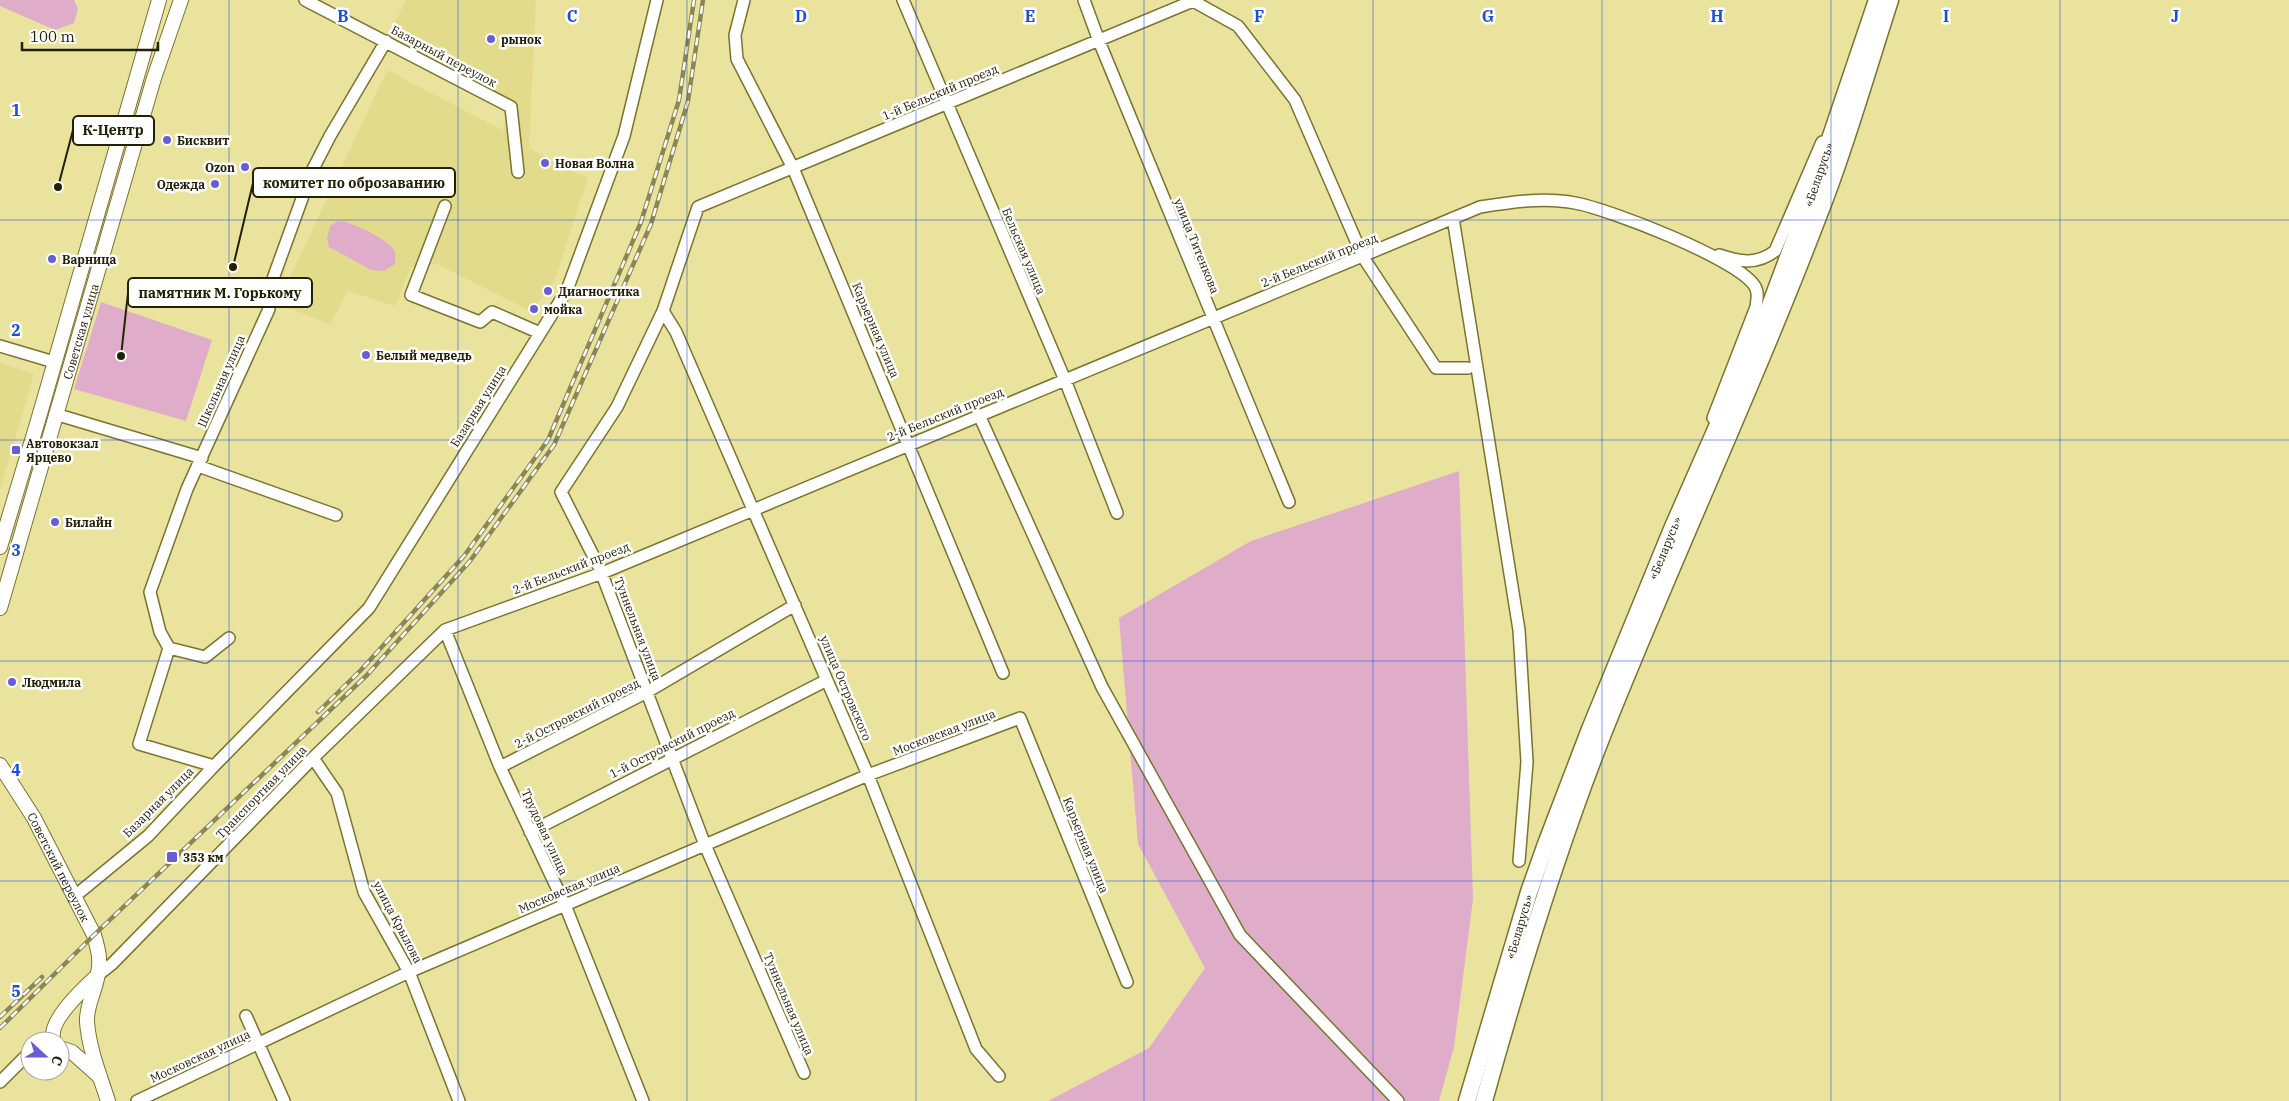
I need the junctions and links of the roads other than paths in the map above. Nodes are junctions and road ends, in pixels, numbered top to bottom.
1 (159, 0) edge
2 (180, 0) edge
3 (306, 0) edge
4 (657, 0) edge
5 (744, 0) edge
6 (902, 0) edge
7 (1084, 0) edge
8 (1877, 0) edge
9 (1890, 0) edge
10 (386, 41) junction
11 (1099, 41) junction
12 (1859, 58) junction
13 (946, 104) junction
14 (793, 168) junction
15 (518, 172) dead end
16 (445, 206) dead end
17 (698, 207) joint
18 (1453, 218) junction
19 (1698, 249) junction
20 (1362, 257) junction
21 (663, 311) junction
22 (1212, 319) junction
23 (540, 333) junction
24 (0, 346) edge
25 (54, 362) junction
26 (69, 367) junction
27 (1468, 368) dead end
28 (1065, 380) junction
29 (55, 414) junction
30 (979, 415) junction
31 (909, 444) junction
32 (200, 462) junction
33 (1289, 502) dead end
34 (753, 508) junction
35 (1117, 513) dead end
36 (336, 515) dead end
37 (1672, 529) junction
38 (0, 547) edge
39 (602, 573) junction
40 (795, 605) junction
41 (0, 608) edge
42 (445, 630) junction
43 (229, 638) dead end
44 (169, 648) junction
45 (1003, 673) dead end
46 (827, 680) junction
47 (647, 692) junction
48 (1020, 718) joint
49 (313, 758) junction
50 (672, 759) junction
51 (0, 765) edge
52 (214, 766) junction
53 (500, 767) junction
54 (868, 775) junction
55 (530, 832) junction
56 (705, 845) junction
57 (1519, 861) dead end
58 (75, 896) junction
59 (565, 905) junction
60 (409, 972) junction
61 (98, 975) junction
62 (1127, 982) dead end
63 (62, 1016) junction
64 (246, 1016) dead end
65 (87, 1022) junction
66 (55, 1031) edge
67 (90, 1036) junction
68 (259, 1043) junction
69 (70, 1045) edge
70 (70, 1054) edge
71 (20, 1062) edge
72 (804, 1073) dead end
73 (999, 1076) dead end
74 (100, 1078) junction
75 (0, 1082) edge
76 (108, 1101) edge
77 (138, 1101) edge
78 (284, 1101) edge
79 (459, 1101) edge
80 (643, 1101) edge
81 (1398, 1101) edge
82 (1467, 1101) edge
83 (1484, 1101) edge

1 - 25 main road, Советская улица
2 - 26 main road, Советская улица
3 - 10 street, Базарный переулок
4 - 23 street, Базарная улица
5 - 14 street, Карьерная улица
6 - 13 street, Бельская улица
7 - 11 street, улица Титенкова
8 - 12 highway, «Беларусь»
9 - 83 highway, «Беларусь»
10 - 15 street, Базарный переулок
10 - 32 street, Школьная улица
11 - 13 street, 1-й Бельский проезд
11 - 20 street, 1-й Бельский проезд
11 - 22 street, улица Титенкова
12 - 19 street
12 - 37 highway, «Беларусь»
13 - 14 street, 1-й Бельский проезд
13 - 28 street, Бельская улица
14 - 17 street, 1-й Бельский проезд
14 - 31 street, Карьерная улица
16 - 23 street
17 - 21 street, Туннельная улица
18 - 19 street, 2-й Бельский проезд
18 - 20 street, 2-й Бельский проезд
18 - 57 street
19 - 37 street
20 - 22 street, 2-й Бельский проезд
20 - 27 street
21 - 34 street, улица Островского
21 - 39 street, Туннельная улица
22 - 28 street, 2-й Бельский проезд
22 - 33 street, улица Титенкова
23 - 52 street, Базарная улица
24 - 25 street
25 - 26 main road
25 - 38 main road, Советская улица
26 - 29 main road, Советская улица
28 - 30 street, 2-й Бельский проезд
28 - 35 street, Бельская улица
29 - 32 street
29 - 41 main road, Советская улица
30 - 31 street, 2-й Бельский проезд
30 - 81 street
31 - 34 street, 2-й Бельский проезд
31 - 45 street, Карьерная улица
32 - 36 street
32 - 44 street, Школьная улица
34 - 39 street, 2-й Бельский проезд
34 - 40 street, улица Островского
37 - 82 highway, «Беларусь»
39 - 42 street, 2-й Бельский проезд
39 - 47 street, Туннельная улица
40 - 46 street, улица Островского
40 - 47 street, 2-й Островский проезд
42 - 49 street, Транспортная улица
42 - 53 street, Трудовая улица
43 - 44 street
44 - 52 street, Базарная улица
46 - 50 street, 1-й Островский проезд
46 - 54 street, улица Островского
47 - 50 street, Туннельная улица
47 - 53 street, 2-й Островский проезд
48 - 54 street, Московская улица
48 - 62 street, Карьерная улица
49 - 60 street, улица Крылова
49 - 61 street, Транспортная улица
50 - 55 street, 1-й Островский проезд
50 - 56 street, Туннельная улица
51 - 58 main road, Советский переулок
52 - 58 street, Базарная улица
53 - 55 street, Трудовая улица
54 - 56 street, Московская улица
54 - 73 street, улица Островского
55 - 59 street, Трудовая улица
56 - 59 street, Московская улица
56 - 72 street, Туннельная улица
58 - 61 main road, Советский переулок
59 - 60 street, Московская улица
59 - 80 street, Трудовая улица
60 - 68 street, Московская улица
60 - 79 street, улица Крылова
61 - 63 main road
61 - 65 main road, Советский переулок
63 - 65 main road
63 - 66 main road
64 - 68 street
65 - 67 main road
67 - 69 main road
67 - 74 main road
68 - 77 street, Московская улица
68 - 78 street
70 - 74 main road
71 - 75 street
74 - 76 main road

